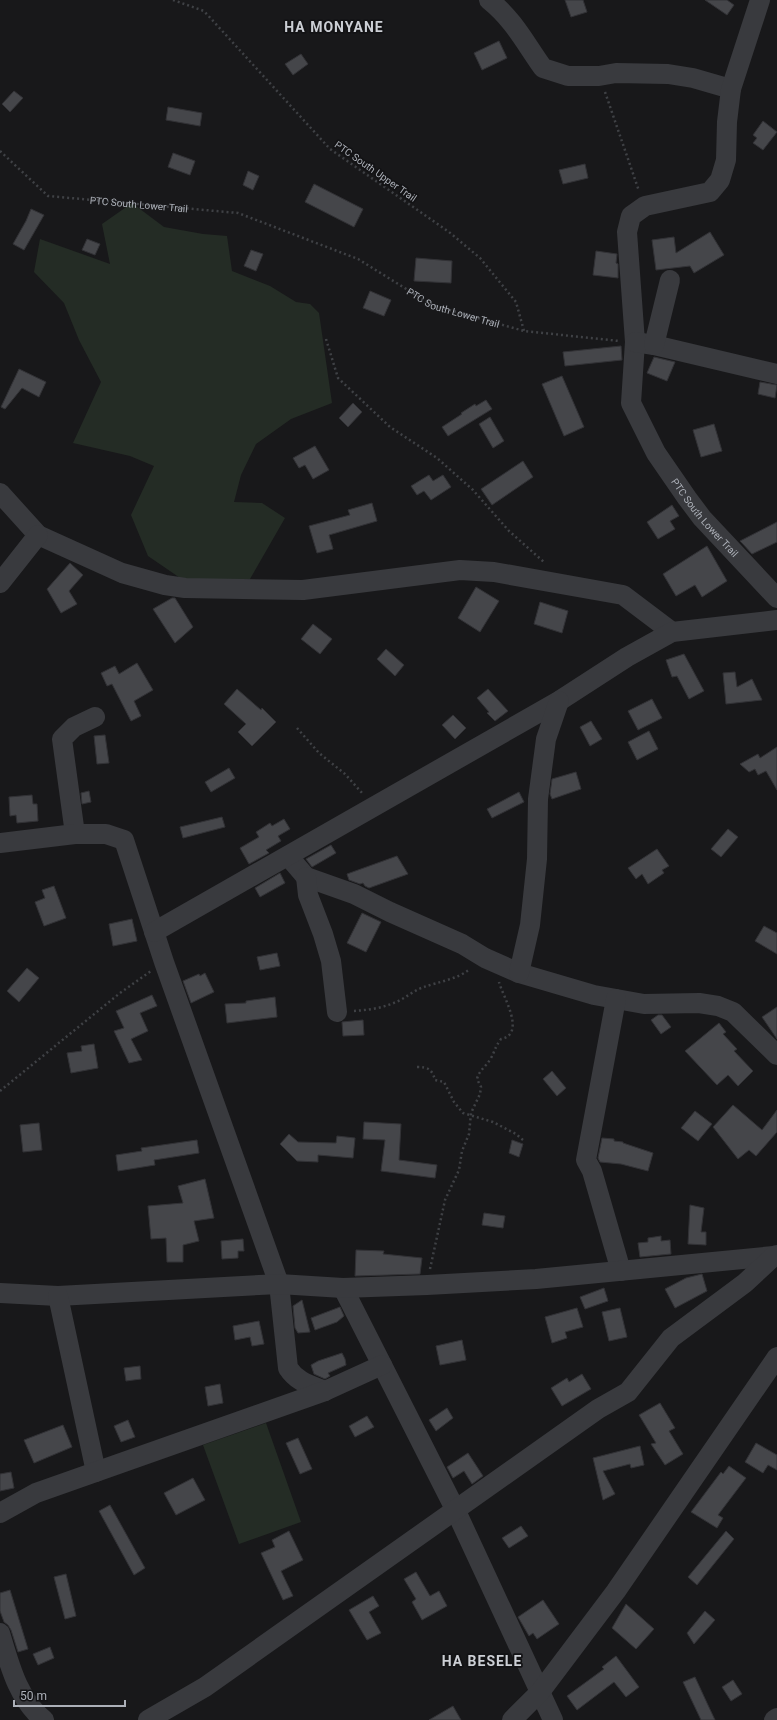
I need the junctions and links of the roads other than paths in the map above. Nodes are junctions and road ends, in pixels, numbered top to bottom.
1 (489, 0) edge
2 (760, 0) edge
3 (731, 89) junction
4 (670, 280) dead end
5 (644, 343) junction
6 (777, 374) edge
7 (0, 493) edge
8 (38, 535) junction
9 (0, 583) edge
10 (777, 598) edge
11 (777, 620) edge
12 (672, 632) junction
13 (559, 701) junction
14 (95, 717) dead end
15 (75, 834) junction
16 (0, 843) edge
17 (288, 856) junction
18 (306, 877) junction
19 (154, 932) junction
20 (519, 973) junction
21 (616, 999) junction
22 (337, 1012) road end
23 (777, 1055) edge
24 (775, 1255) edge
25 (621, 1271) junction
26 (279, 1284) junction
27 (343, 1288) junction
28 (0, 1293) edge
29 (58, 1296) junction
30 (777, 1357) edge
31 (382, 1366) junction
32 (325, 1391) junction
33 (96, 1472) junction
34 (455, 1509) junction
35 (0, 1513) edge
36 (0, 1633) edge
37 (540, 1692) junction
38 (777, 1718) edge
39 (44, 1720) edge
40 (148, 1720) edge
41 (512, 1720) edge
42 (553, 1720) edge
43 (774, 1720) edge

1 - 3 street
2 - 3 street
3 - 5 street
4 - 5 street
5 - 6 street
5 - 10 street, PTC South Lower Trail
7 - 8 street
8 - 9 street
8 - 12 street
11 - 12 street
12 - 13 street
13 - 17 street
13 - 20 street
14 - 15 street
15 - 16 street
15 - 19 street
17 - 18 street
17 - 19 street
18 - 20 street
18 - 22 street
19 - 26 street
20 - 21 street
21 - 23 street
21 - 25 street
24 - 25 street
24 - 34 street
25 - 27 street
26 - 27 street
26 - 29 street
26 - 32 street
27 - 31 street
28 - 29 street
29 - 33 street
30 - 37 street
31 - 32 street
31 - 34 street
32 - 33 street
33 - 35 street
34 - 37 street
34 - 40 street
36 - 39 street
37 - 41 street
37 - 42 street
38 - 43 street

